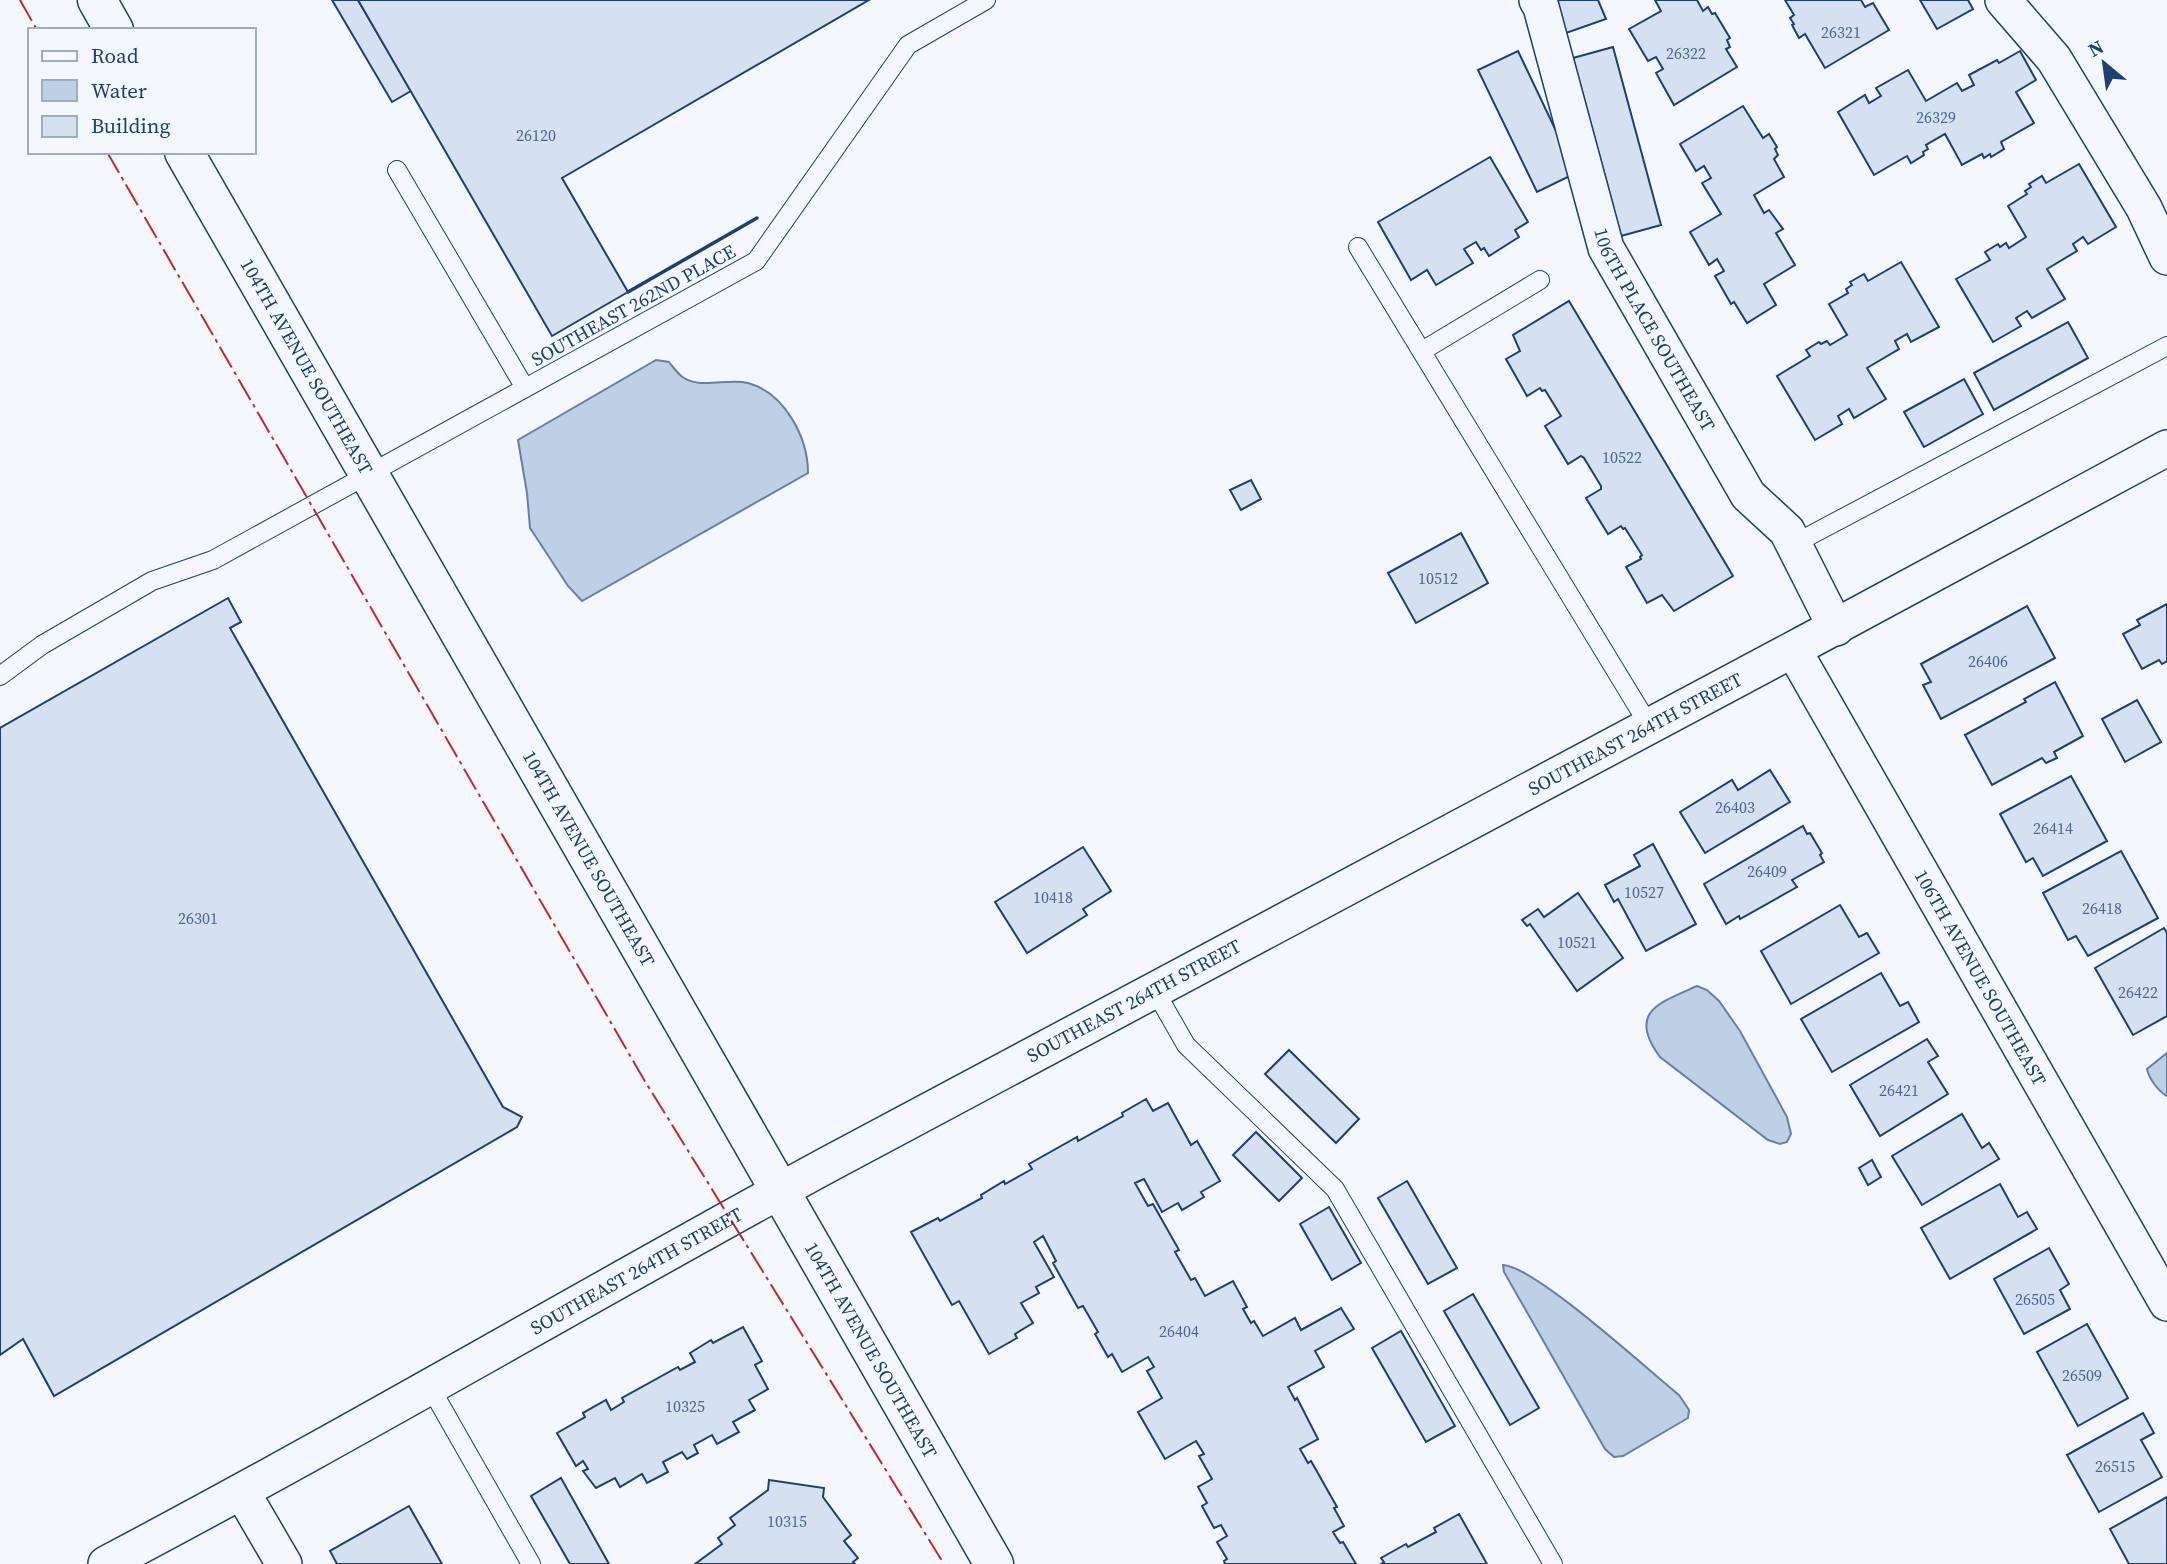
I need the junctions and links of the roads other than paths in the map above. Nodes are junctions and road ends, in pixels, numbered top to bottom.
1 (97, 0) edge
2 (986, 0) edge
3 (1537, 0) edge
4 (2003, 0) edge
5 (113, 28) edge
6 (185, 154) edge
7 (397, 170) dead end
8 (1358, 247) dead end
9 (2167, 257) edge
10 (1540, 280) dead end
11 (2167, 346) edge
12 (1422, 351) junction
13 (525, 388) junction
14 (2167, 448) edge
15 (367, 474) junction
16 (1794, 544) junction
17 (1836, 628) junction
18 (1794, 651) junction
19 (0, 676) edge
20 (1650, 727) junction
21 (1154, 989) junction
22 (779, 1191) junction
23 (2167, 1303) edge
24 (429, 1385) junction
25 (242, 1492) junction
26 (106, 1564) edge
27 (284, 1564) edge
28 (531, 1564) edge
29 (994, 1564) edge
30 (1553, 1564) edge

1 - 5 street
2 - 13 lane, SOUTHEAST 262ND PLACE
3 - 16 street, 106TH PLACE SOUTHEAST
4 - 9 street
6 - 15 street, 104TH AVENUE SOUTHEAST
7 - 13 lane
8 - 12 lane
10 - 12 lane
11 - 16 lane
12 - 20 lane
13 - 15 lane, SOUTHEAST 262ND PLACE
14 - 17 street, SOUTHEAST 264TH STREET
15 - 19 lane, SOUTHEAST 262ND PLACE
15 - 22 street, 104TH AVENUE SOUTHEAST
16 - 17 street, 106TH PLACE SOUTHEAST
17 - 18 street, SOUTHEAST 264TH STREET
18 - 20 street, SOUTHEAST 264TH STREET
18 - 23 street, 106TH AVENUE SOUTHEAST
20 - 21 street, SOUTHEAST 264TH STREET
21 - 22 street, SOUTHEAST 264TH STREET
21 - 30 lane
22 - 24 street, SOUTHEAST 264TH STREET
22 - 29 street, 104TH AVENUE SOUTHEAST
24 - 25 street, SOUTHEAST 264TH STREET
24 - 28 lane
25 - 26 street, SOUTHEAST 264TH STREET
25 - 27 street

